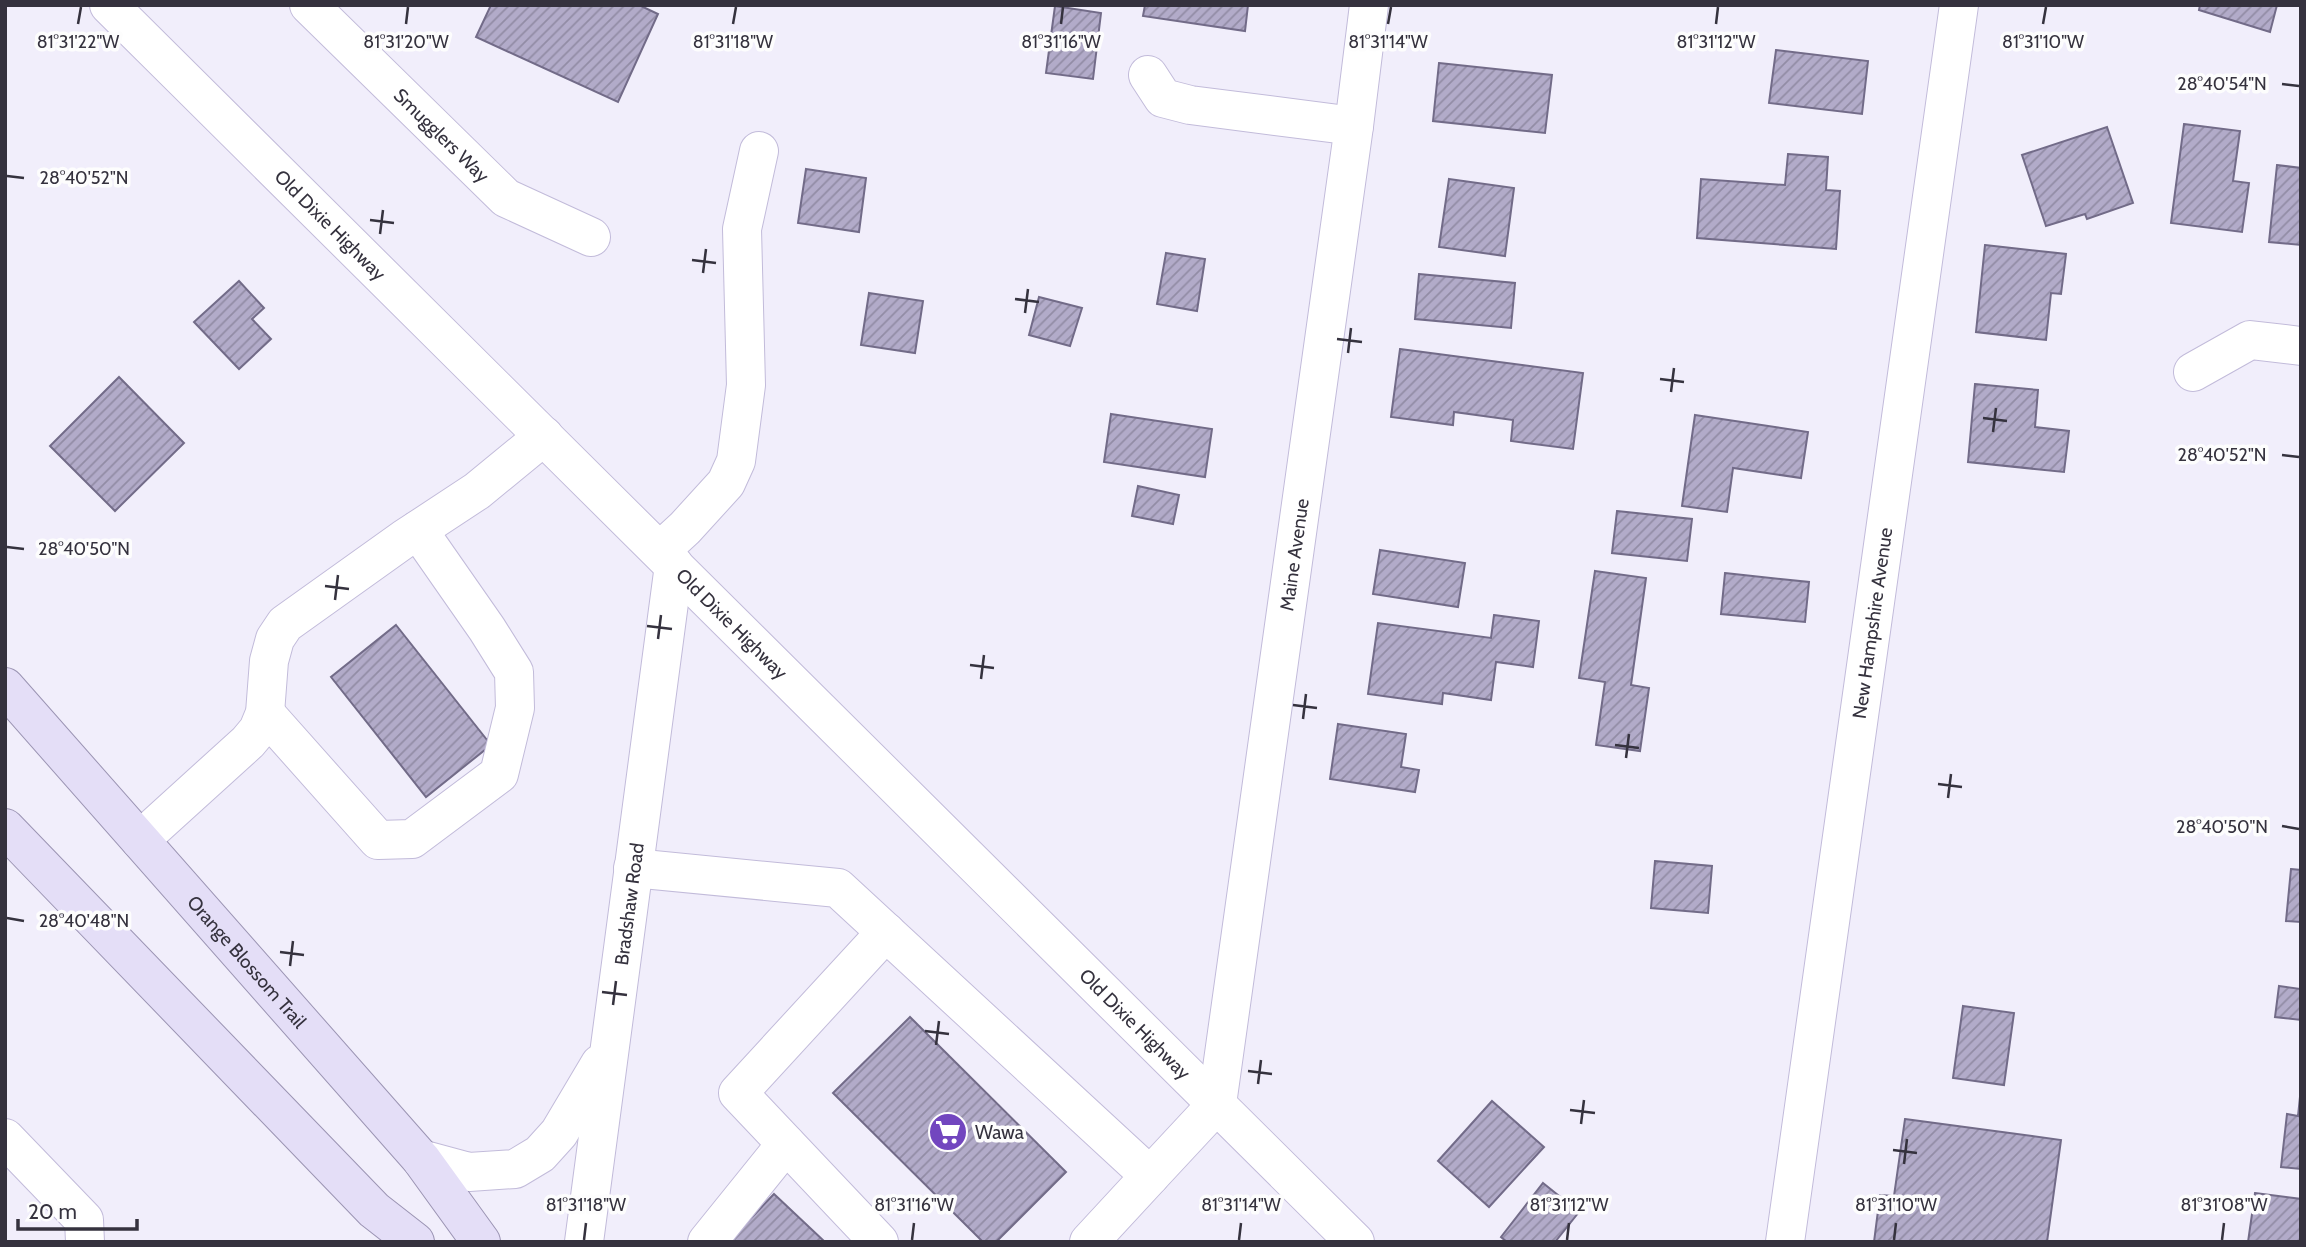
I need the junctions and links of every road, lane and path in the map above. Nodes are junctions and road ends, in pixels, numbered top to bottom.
1 (109, 5) edge
2 (309, 5) edge
3 (1369, 5) edge
4 (1959, 5) edge
5 (1148, 75) dead end
6 (1354, 126) junction
7 (759, 151) dead end
8 (591, 237) dead end
9 (2301, 346) edge
10 (2193, 372) dead end
11 (544, 436) junction
12 (418, 530) junction
13 (667, 558) junction
14 (5, 687) edge
15 (265, 713) junction
16 (5, 828) edge
17 (140, 841) junction
18 (633, 868) junction
19 (886, 932) junction
20 (608, 1051) junction
21 (1217, 1104) junction
22 (5, 1138) edge
23 (786, 1144) junction
24 (421, 1159) junction
25 (1150, 1176) junction
26 (409, 1240) edge
27 (85, 1242) edge
28 (481, 1242) edge
29 (584, 1242) edge
30 (707, 1242) edge
31 (879, 1242) edge
32 (1089, 1242) edge
33 (1355, 1242) edge
34 (1785, 1242) edge

1 - 11 street, Old Dixie Highway
2 - 8 street, Smugglers Way
3 - 6 street, Maine Avenue
4 - 34 street, New Hampshire Avenue
5 - 6 street
6 - 21 street, Maine Avenue
7 - 13 street
9 - 10 street
11 - 12 street
11 - 13 street, Old Dixie Highway
12 - 15 street
12 - 15 street
13 - 18 street, Bradshaw Road
13 - 21 street, Old Dixie Highway
14 - 17 main road, Orange Blossom Trail
15 - 17 street
16 - 26 main road
17 - 24 main road, Orange Blossom Trail
18 - 19 street
18 - 20 street, Bradshaw Road
19 - 23 street
19 - 25 street
20 - 24 street
20 - 29 street, Bradshaw Road
21 - 25 street
21 - 33 street, Old Dixie Highway
22 - 27 street
23 - 30 street
23 - 31 street
24 - 28 main road, Orange Blossom Trail
25 - 32 street

